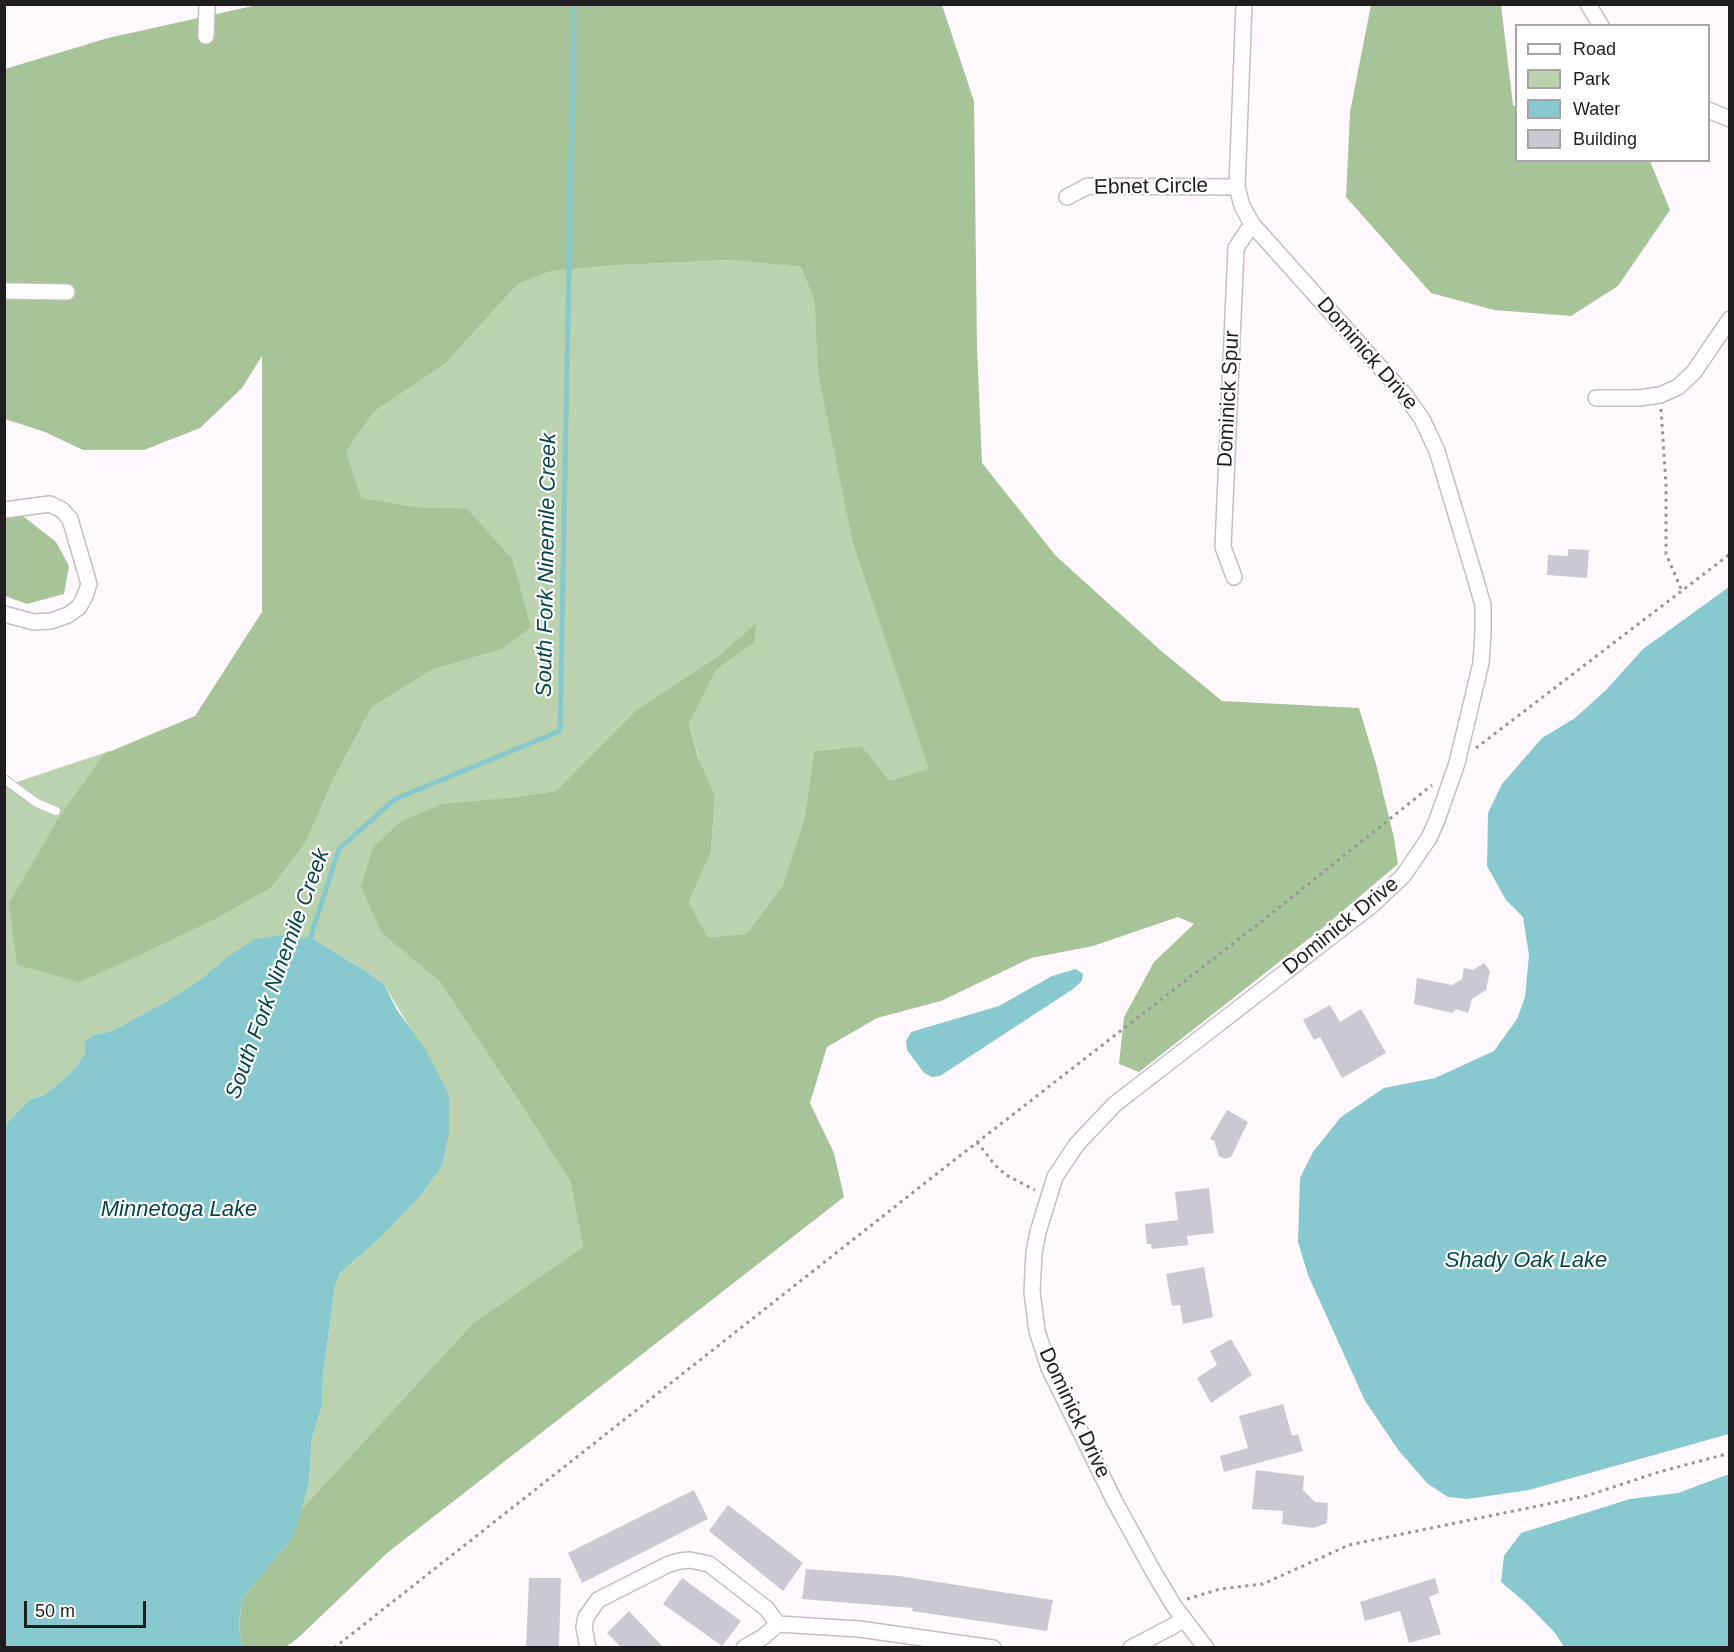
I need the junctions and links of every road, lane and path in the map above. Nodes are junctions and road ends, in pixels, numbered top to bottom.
1 (207, 4) edge
2 (1244, 4) edge
3 (1588, 4) edge
4 (1600, 24) edge
5 (206, 36) dead end
6 (1710, 112) edge
7 (1730, 119) edge
8 (1237, 187) junction
9 (1067, 197) dead end
10 (1252, 224) junction
11 (4, 291) edge
12 (67, 292) dead end
13 (1730, 320) edge
14 (1660, 395) junction
15 (1596, 398) dead end
16 (4, 510) edge
17 (1730, 554) edge
18 (1234, 577) dead end
19 (1682, 591) junction
20 (4, 614) edge
21 (1457, 763) junction
22 (4, 779) edge
23 (56, 811) dead end
24 (977, 1142) junction
25 (1036, 1191) dead end
26 (1730, 1453) edge
27 (1185, 1600) dead end
28 (1183, 1618) junction
29 (778, 1624) junction
30 (334, 1647) edge
31 (588, 1647) edge
32 (744, 1647) edge
33 (993, 1647) edge
34 (1131, 1647) edge
35 (1206, 1647) edge

1 - 5 street
2 - 8 street, Dominick Drive
3 - 4 street
6 - 7 street
8 - 9 street, Ebnet Circle
8 - 10 street, Dominick Drive
10 - 18 street, Dominick Spur
10 - 21 street, Dominick Drive
11 - 12 street
13 - 14 street
14 - 15 street
14 - 19 path
16 - 20 street
17 - 19 path
19 - 21 path
21 - 24 path
21 - 28 street, Dominick Drive
22 - 23 lane
24 - 25 path
24 - 30 path
26 - 27 path
28 - 34 street
28 - 35 street, Dominick Drive
29 - 31 street
29 - 32 street
29 - 33 street

